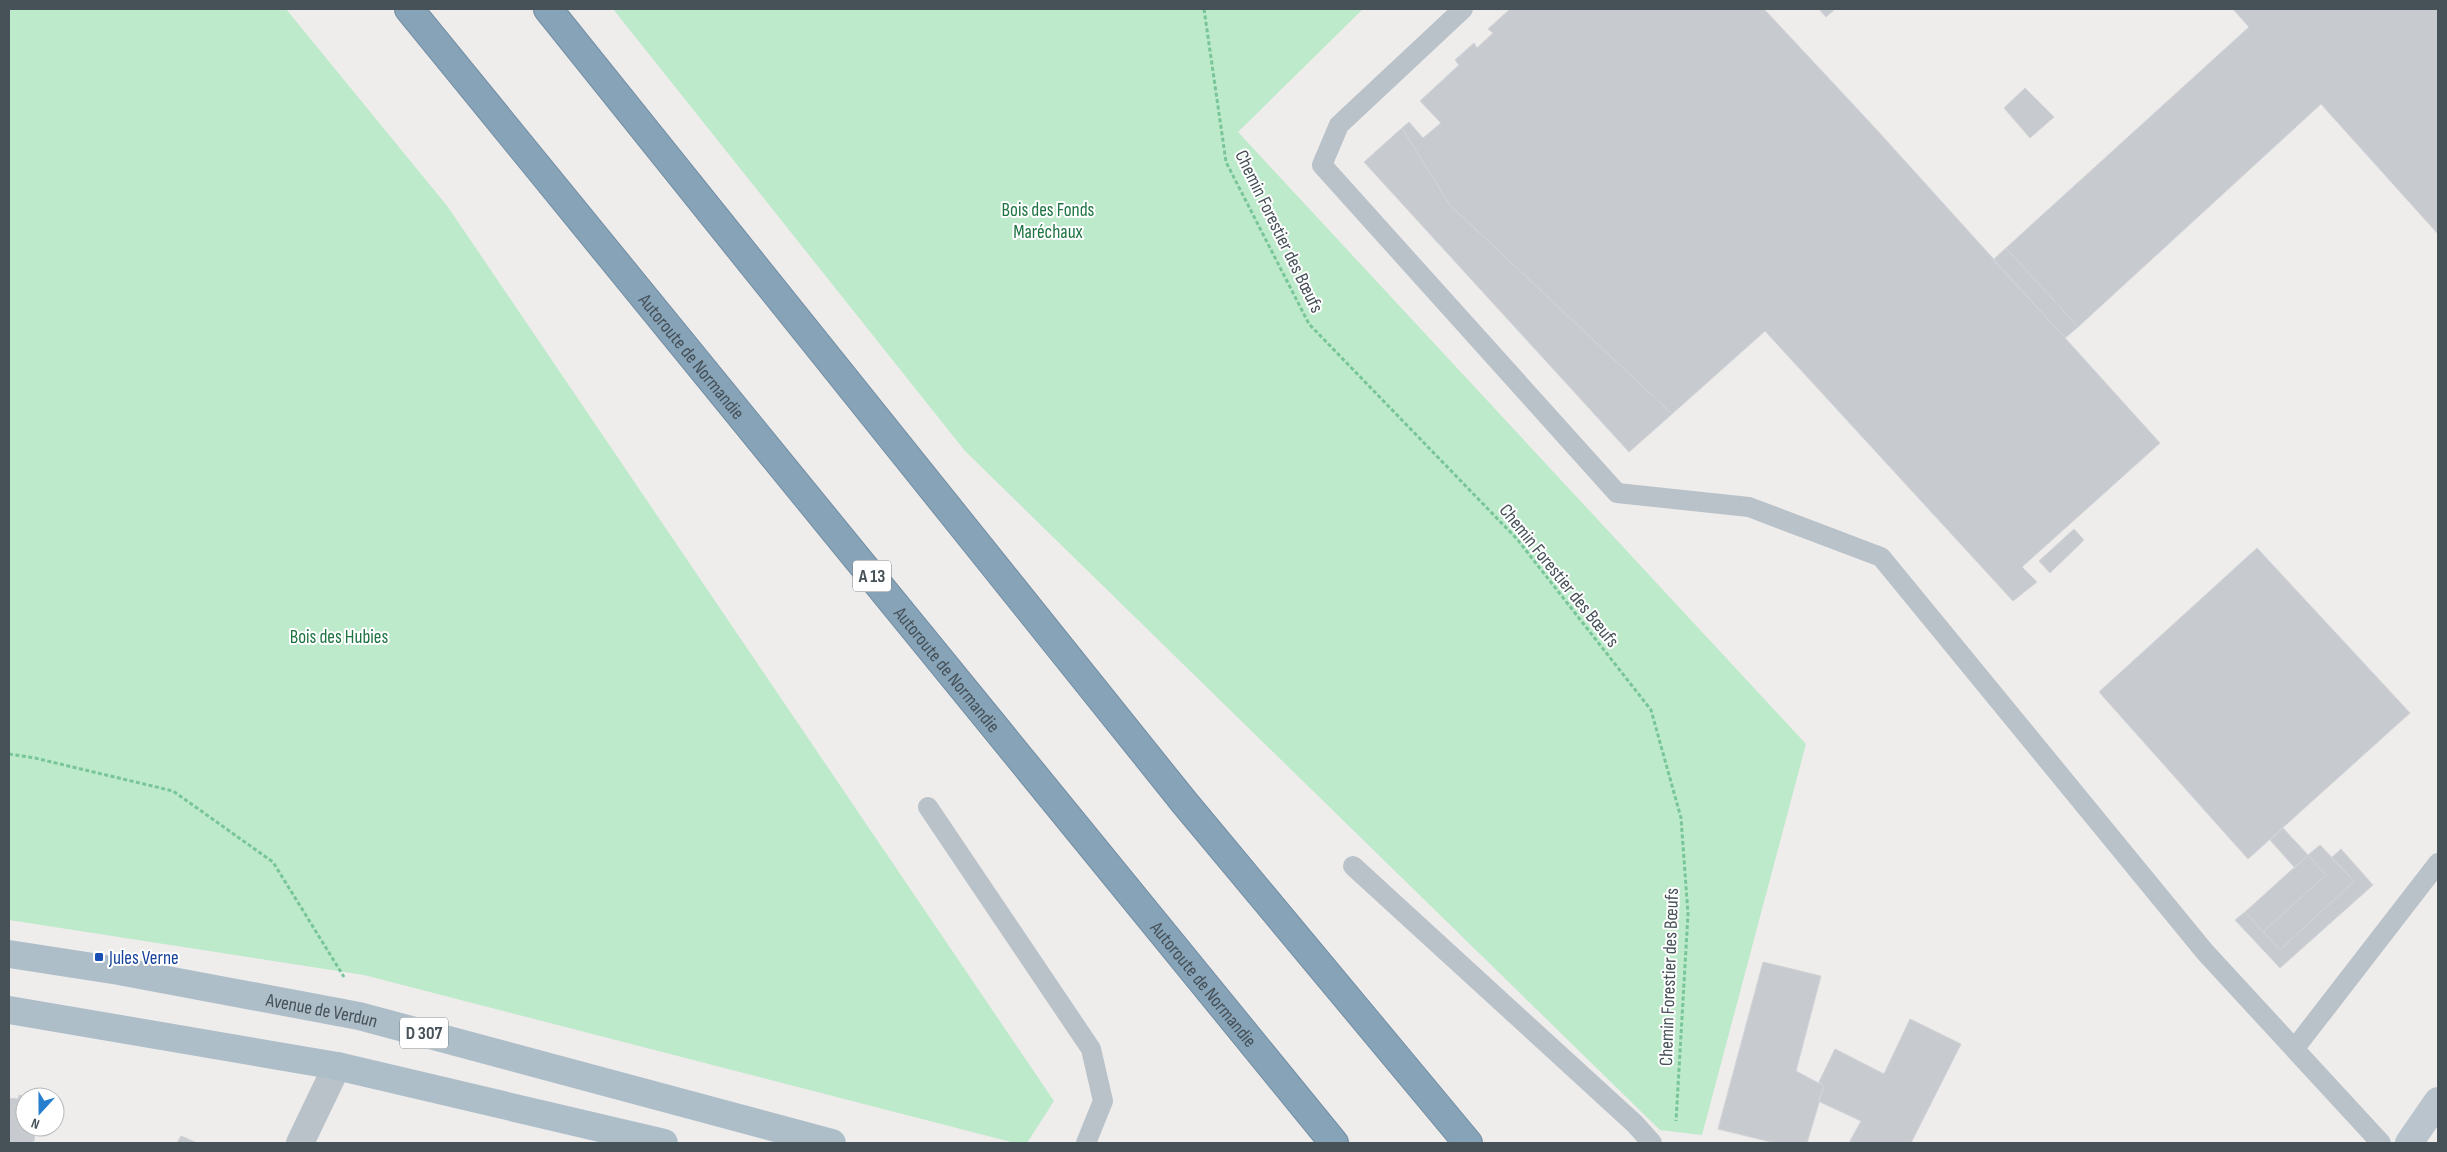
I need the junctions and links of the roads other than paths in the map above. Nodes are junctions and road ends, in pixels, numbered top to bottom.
1 (410, 9) edge
2 (548, 9) edge
3 (1463, 9) edge
4 (928, 808) dead end
5 (2438, 863) edge
6 (1354, 866) dead end
7 (9, 954) edge
8 (9, 1010) edge
9 (2295, 1048) junction
10 (337, 1066) junction
11 (2438, 1101) edge
12 (300, 1143) edge
13 (664, 1143) edge
14 (832, 1143) edge
15 (1086, 1143) edge
16 (1334, 1143) edge
17 (1468, 1143) edge
18 (1652, 1143) edge
19 (2381, 1143) edge
20 (2409, 1143) edge

1 - 16 highway, Autoroute de Normandie / A 13
2 - 17 highway
3 - 9 lane
4 - 15 lane
5 - 9 lane
6 - 18 lane
7 - 14 main road, Avenue de Verdun / D 307
8 - 10 main road
9 - 19 lane
10 - 12 street
10 - 13 main road
11 - 20 main road

